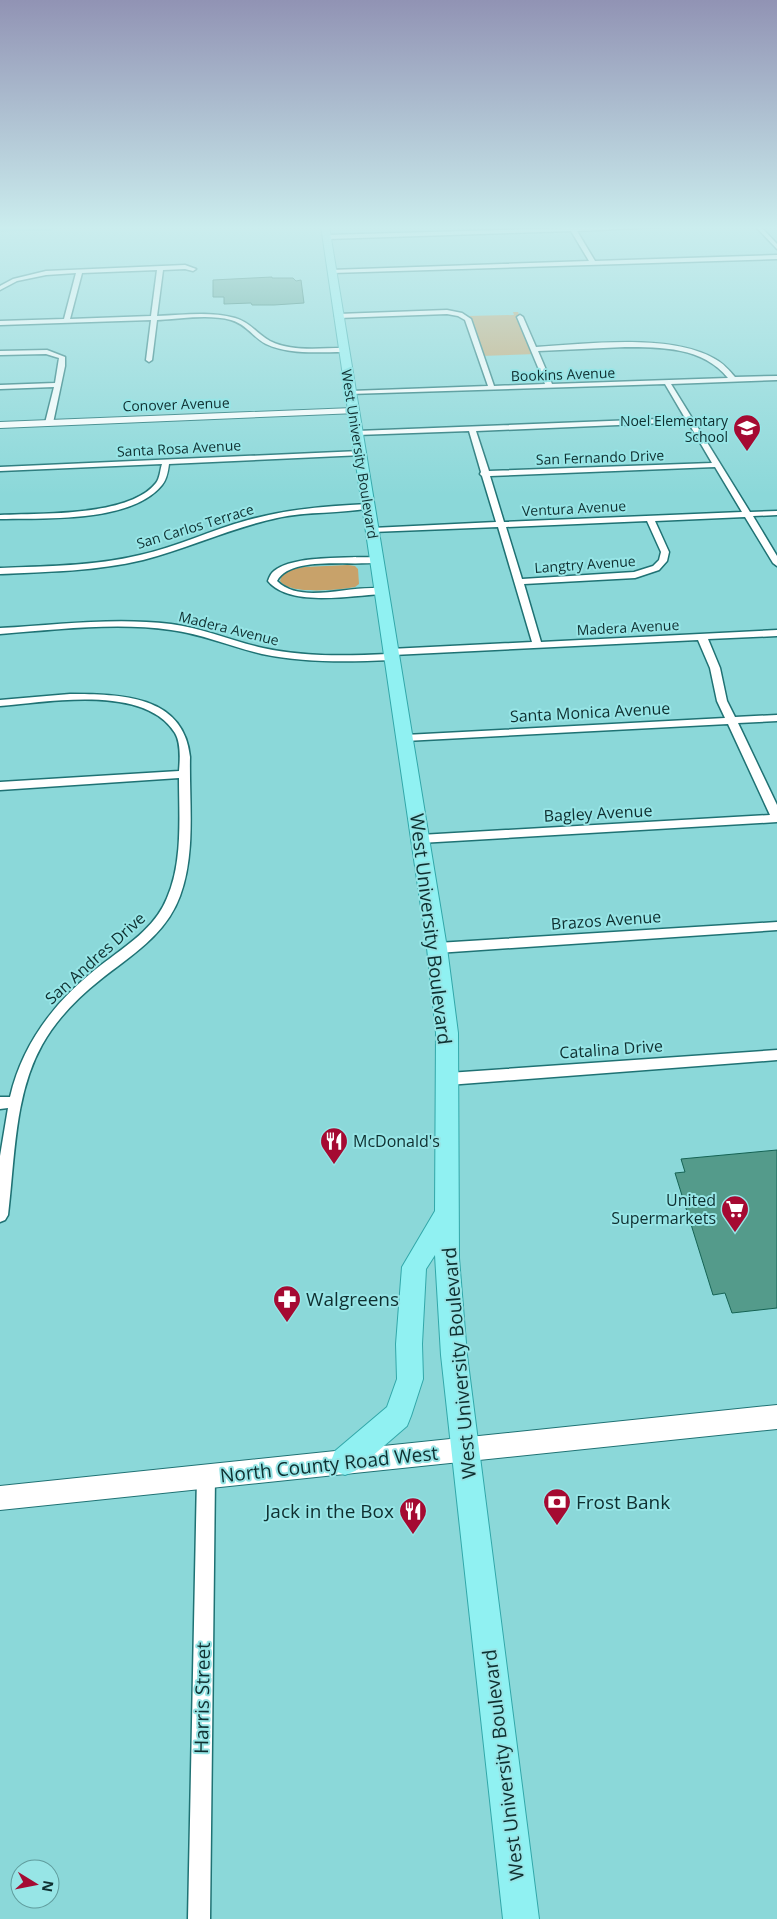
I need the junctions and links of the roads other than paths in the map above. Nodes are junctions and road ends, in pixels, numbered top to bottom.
1 (68, 316) edge
2 (188, 316) edge
3 (205, 316) edge
4 (338, 316) joint
5 (356, 316) edge
6 (461, 316) edge
7 (155, 317) junction
8 (520, 317) dead end
9 (67, 320) junction
10 (0, 323) edge
11 (343, 350) junction
12 (534, 350) junction
13 (0, 353) edge
14 (149, 360) dead end
15 (777, 378) edge
16 (733, 380) junction
17 (667, 382) junction
18 (58, 385) junction
19 (0, 387) edge
20 (550, 387) junction
21 (492, 389) junction
22 (350, 393) junction
23 (353, 411) junction
24 (690, 420) junction
25 (49, 423) junction
26 (0, 425) edge
27 (472, 428) junction
28 (357, 433) junction
29 (360, 453) junction
30 (166, 462) junction
31 (717, 465) junction
32 (0, 469) edge
33 (484, 474) junction
34 (368, 506) junction
35 (777, 513) edge
36 (747, 514) junction
37 (0, 517) edge
38 (650, 518) junction
39 (500, 525) junction
40 (372, 530) junction
41 (376, 560) junction
42 (777, 563) edge
43 (0, 571) edge
44 (518, 582) junction
45 (381, 591) junction
46 (0, 631) edge
47 (777, 633) edge
48 (702, 637) junction
49 (538, 646) junction
50 (391, 655) junction
51 (0, 703) edge
52 (777, 718) edge
53 (730, 721) junction
54 (405, 738) junction
55 (184, 774) junction
56 (0, 786) edge
57 (777, 818) edge
58 (420, 839) junction
59 (777, 926) edge
60 (437, 948) junction
61 (777, 1055) edge
62 (448, 1078) junction
63 (16, 1102) junction
64 (0, 1103) edge
65 (447, 1213) junction
66 (0, 1216) edge
67 (777, 1417) edge
68 (466, 1450) junction
69 (345, 1461) junction
70 (206, 1476) junction
71 (0, 1498) edge
72 (199, 1919) edge
73 (521, 1919) edge

1 - 9 street
2 - 7 street
3 - 11 street
4 - 5 street
4 - 11 main road, West University Boulevard
6 - 21 street
7 - 9 street
7 - 14 street
8 - 12 street
9 - 10 street
11 - 22 main road, West University Boulevard
12 - 16 street
12 - 20 street
13 - 18 street
15 - 16 street, Bookins Avenue
16 - 17 street, Bookins Avenue
17 - 20 street, Bookins Avenue
17 - 24 street
18 - 19 street
18 - 25 street
20 - 21 street, Bookins Avenue
21 - 22 street, Bookins Avenue
22 - 23 main road, West University Boulevard
23 - 25 street, Conover Avenue
23 - 28 main road, West University Boulevard
24 - 27 street
24 - 31 street
25 - 26 street, Conover Avenue
27 - 28 street
27 - 33 street
28 - 29 main road, West University Boulevard
29 - 30 street, Santa Rosa Avenue
29 - 34 main road, West University Boulevard
30 - 32 street, Santa Rosa Avenue
30 - 37 street
31 - 33 street, San Fernando Drive
31 - 36 street
33 - 39 street
34 - 40 main road, West University Boulevard
34 - 43 street, San Carlos Terrace
35 - 36 street, Ventura Avenue
36 - 38 street, Ventura Avenue
36 - 42 street
38 - 39 street, Ventura Avenue
38 - 44 street, Langtry Avenue
39 - 40 street, Ventura Avenue
39 - 44 street
40 - 41 main road, West University Boulevard
41 - 45 main road, West University Boulevard
41 - 45 street
44 - 49 street
45 - 50 main road, West University Boulevard
46 - 50 street, Madera Avenue
47 - 48 street, Madera Avenue
48 - 49 street, Madera Avenue
48 - 53 street
49 - 50 street, Madera Avenue
50 - 54 main road, West University Boulevard
51 - 55 street, San Andres Drive
52 - 53 street, Santa Monica Avenue
53 - 54 street, Santa Monica Avenue
53 - 57 street
54 - 58 main road, West University Boulevard
55 - 56 street
55 - 63 street, San Andres Drive
57 - 58 street, Bagley Avenue
58 - 60 main road, West University Boulevard
59 - 60 street, Brazos Avenue
60 - 62 main road, West University Boulevard
61 - 62 street, Catalina Drive
62 - 65 main road, West University Boulevard
63 - 64 street
63 - 66 street, San Andres Drive
65 - 68 main road, West University Boulevard
65 - 69 main road
67 - 68 street, North County Road West
68 - 69 street, North County Road West
68 - 73 main road, West University Boulevard
69 - 70 street, North County Road West
70 - 71 street, North County Road West
70 - 72 street, Harris Street

